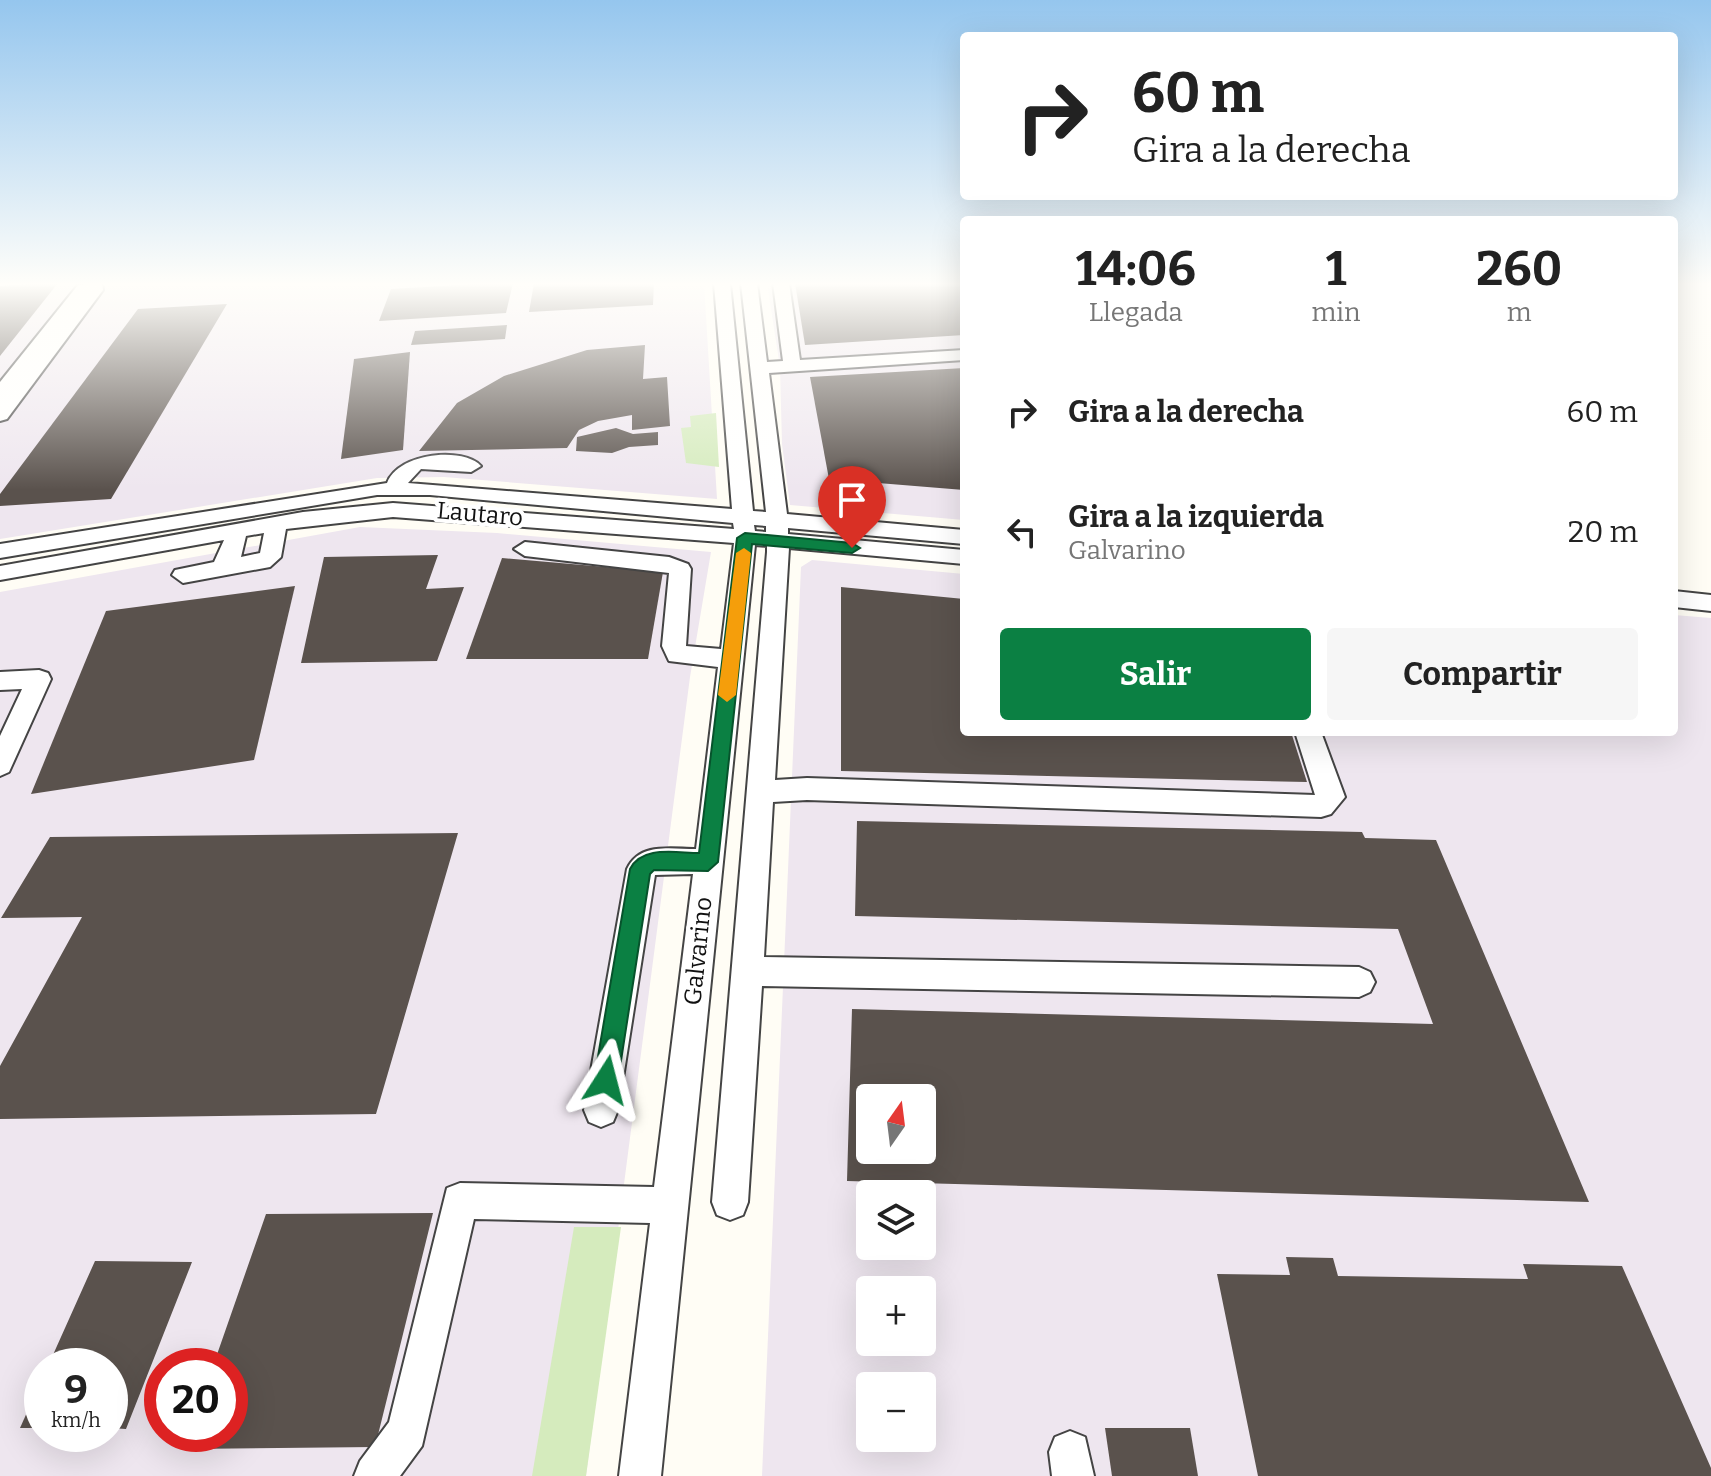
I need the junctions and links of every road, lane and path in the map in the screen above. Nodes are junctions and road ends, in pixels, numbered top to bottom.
1 (33, 352) edge
2 (48, 352) edge
3 (728, 352) edge
4 (756, 352) edge
5 (790, 352) edge
6 (960, 355) edge
7 (792, 366) junction
8 (758, 368) junction
9 (0, 394) edge
10 (0, 415) edge
11 (471, 466) dead end
12 (395, 489) junction
13 (276, 524) junction
14 (745, 528) junction
15 (777, 530) junction
16 (236, 531) junction
17 (960, 537) edge
18 (525, 549) dead end
19 (0, 551) edge
20 (960, 556) edge
21 (225, 566) junction
22 (0, 573) edge
23 (183, 575) dead end
24 (1678, 599) edge
25 (1711, 603) edge
26 (731, 659) junction
27 (0, 681) edge
28 (1309, 736) edge
29 (0, 765) edge
30 (760, 792) junction
31 (708, 862) junction
32 (747, 971) junction
33 (1359, 982) dead end
34 (601, 1110) dead end
35 (730, 1202) dead end
36 (669, 1205) junction
37 (375, 1476) edge
38 (640, 1476) edge

1 - 9 street
2 - 10 street
3 - 14 street, Galvarino
4 - 8 street, Galvarino
5 - 7 street
6 - 7 street
7 - 8 street
8 - 15 street, Galvarino
11 - 12 street
12 - 14 street, Lautaro
12 - 19 street, Lautaro
13 - 14 street, Lautaro
13 - 16 street, Lautaro
13 - 21 street
14 - 15 street, Lautaro
14 - 26 street, Galvarino
15 - 17 street, Lautaro
15 - 20 street, Lautaro
15 - 30 street, Galvarino
16 - 21 street
16 - 22 street, Lautaro
18 - 26 street
21 - 23 street
24 - 25 street
26 - 31 street, Galvarino
27 - 29 street
28 - 30 street
30 - 32 street, Galvarino
31 - 34 street
31 - 36 street, Galvarino
32 - 33 street
32 - 35 street, Galvarino
36 - 37 street
36 - 38 street, Galvarino

